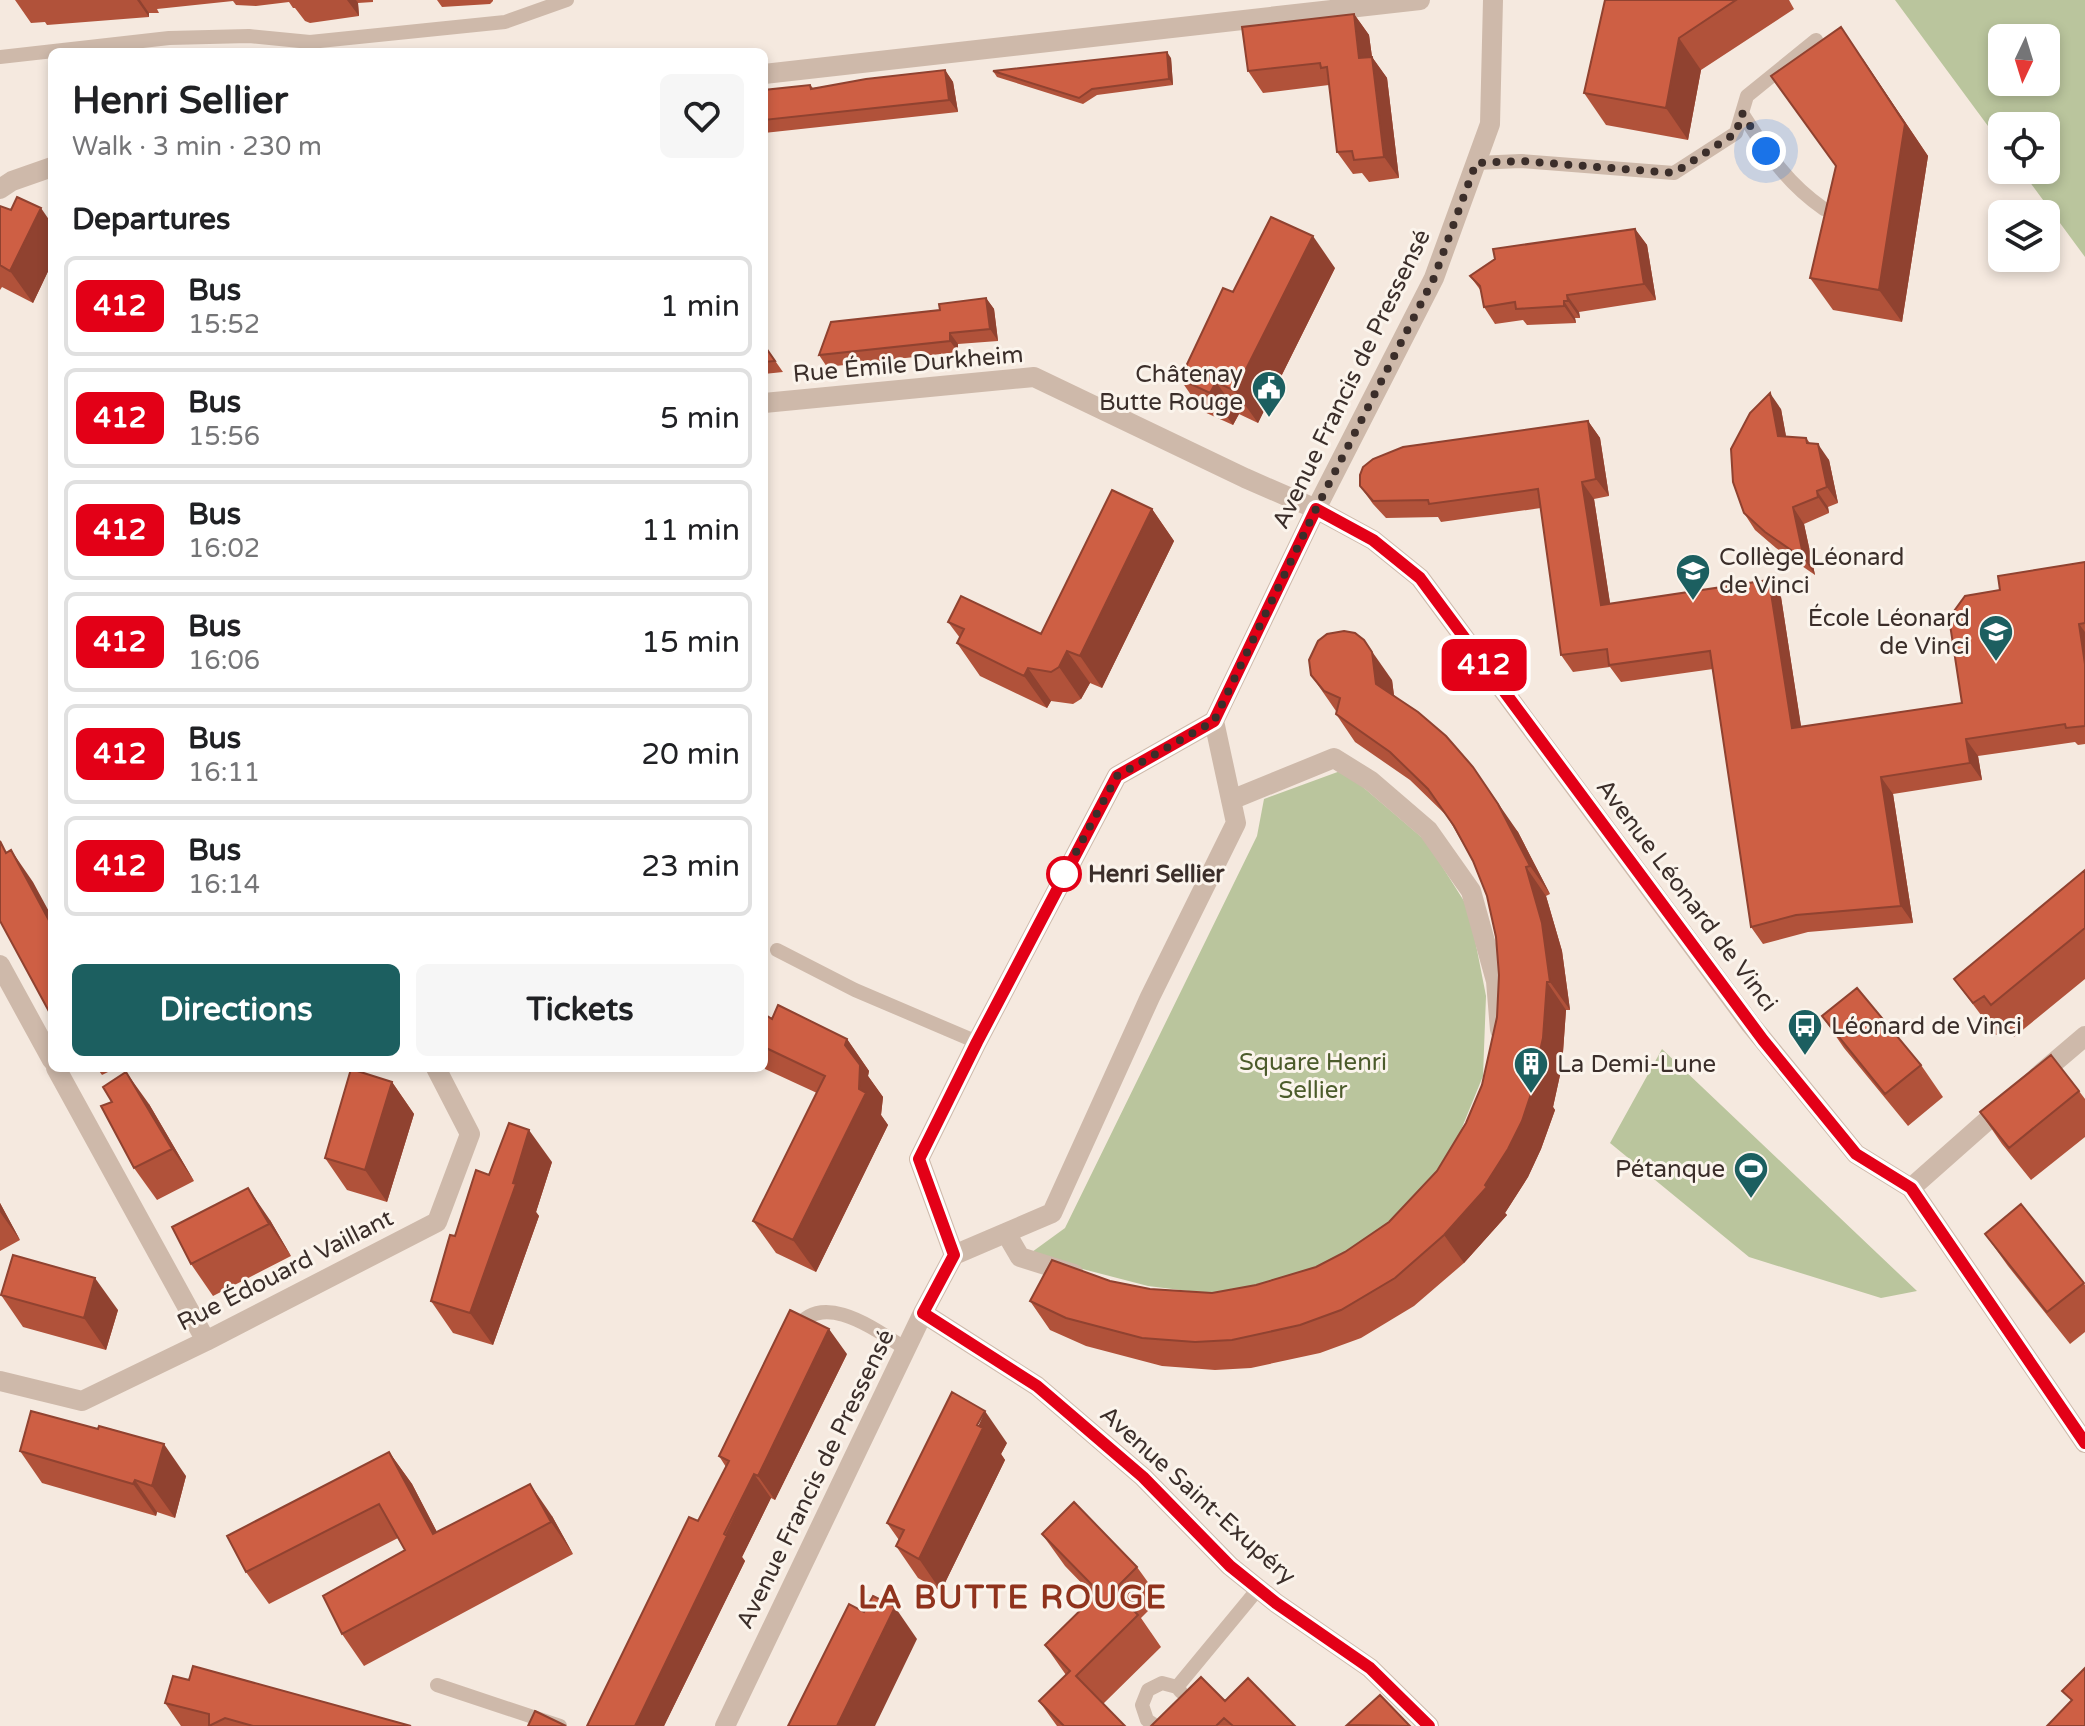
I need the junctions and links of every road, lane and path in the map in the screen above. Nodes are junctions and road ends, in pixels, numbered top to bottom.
1 (567, 0) edge
2 (1420, 0) edge
3 (1493, 0) edge
4 (1816, 40) edge
5 (80, 48) edge
6 (48, 52) edge
7 (0, 57) edge
8 (768, 74) edge
9 (1742, 113) junction
10 (1476, 163) junction
11 (48, 168) edge
12 (0, 189) edge
13 (1824, 209) edge
14 (768, 403) edge
15 (1316, 509) junction
16 (1214, 721) junction
17 (1231, 800) junction
18 (777, 950) dead end
19 (0, 965) edge
20 (2085, 1036) edge
21 (977, 1042) junction
22 (48, 1053) edge
23 (1502, 1053) edge
24 (58, 1072) edge
25 (438, 1072) edge
26 (1911, 1188) junction
27 (1006, 1233) junction
28 (954, 1255) junction
29 (1097, 1282) edge
30 (923, 1313) junction
31 (789, 1340) edge
32 (206, 1341) junction
33 (906, 1349) junction
34 (0, 1381) edge
35 (2085, 1443) edge
36 (1258, 1589) junction
37 (437, 1685) dead end
38 (1177, 1687) junction
39 (1187, 1699) edge
40 (560, 1726) edge
41 (725, 1726) edge
42 (1156, 1726) edge
43 (1429, 1726) edge

1 - 5 lane
2 - 8 street
3 - 10 street, Avenue Francis de Pressensé
4 - 9 lane
6 - 7 lane
9 - 10 lane
9 - 13 lane
10 - 15 street, Avenue Francis de Pressensé
11 - 12 street
14 - 15 street, Rue Émile Durkheim
15 - 16 street, Avenue Francis de Pressensé
15 - 26 street, Avenue Léonard de Vinci
16 - 17 street
16 - 21 street
17 - 23 street
17 - 27 street
18 - 21 lane
19 - 22 street
20 - 26 street
21 - 28 street
24 - 32 street
25 - 32 street, Rue Édouard Vaillant
26 - 35 street, Avenue Léonard de Vinci
27 - 28 street
27 - 29 street
28 - 30 street, Avenue Francis de Pressensé
30 - 33 street, Avenue Francis de Pressensé
30 - 36 street, Avenue Saint-Exupéry
31 - 33 lane
32 - 34 street, Rue Édouard Vaillant
33 - 41 street, Avenue Francis de Pressensé
36 - 38 lane
36 - 43 street, Avenue Saint-Exupéry
37 - 40 lane
38 - 39 lane
38 - 42 lane

